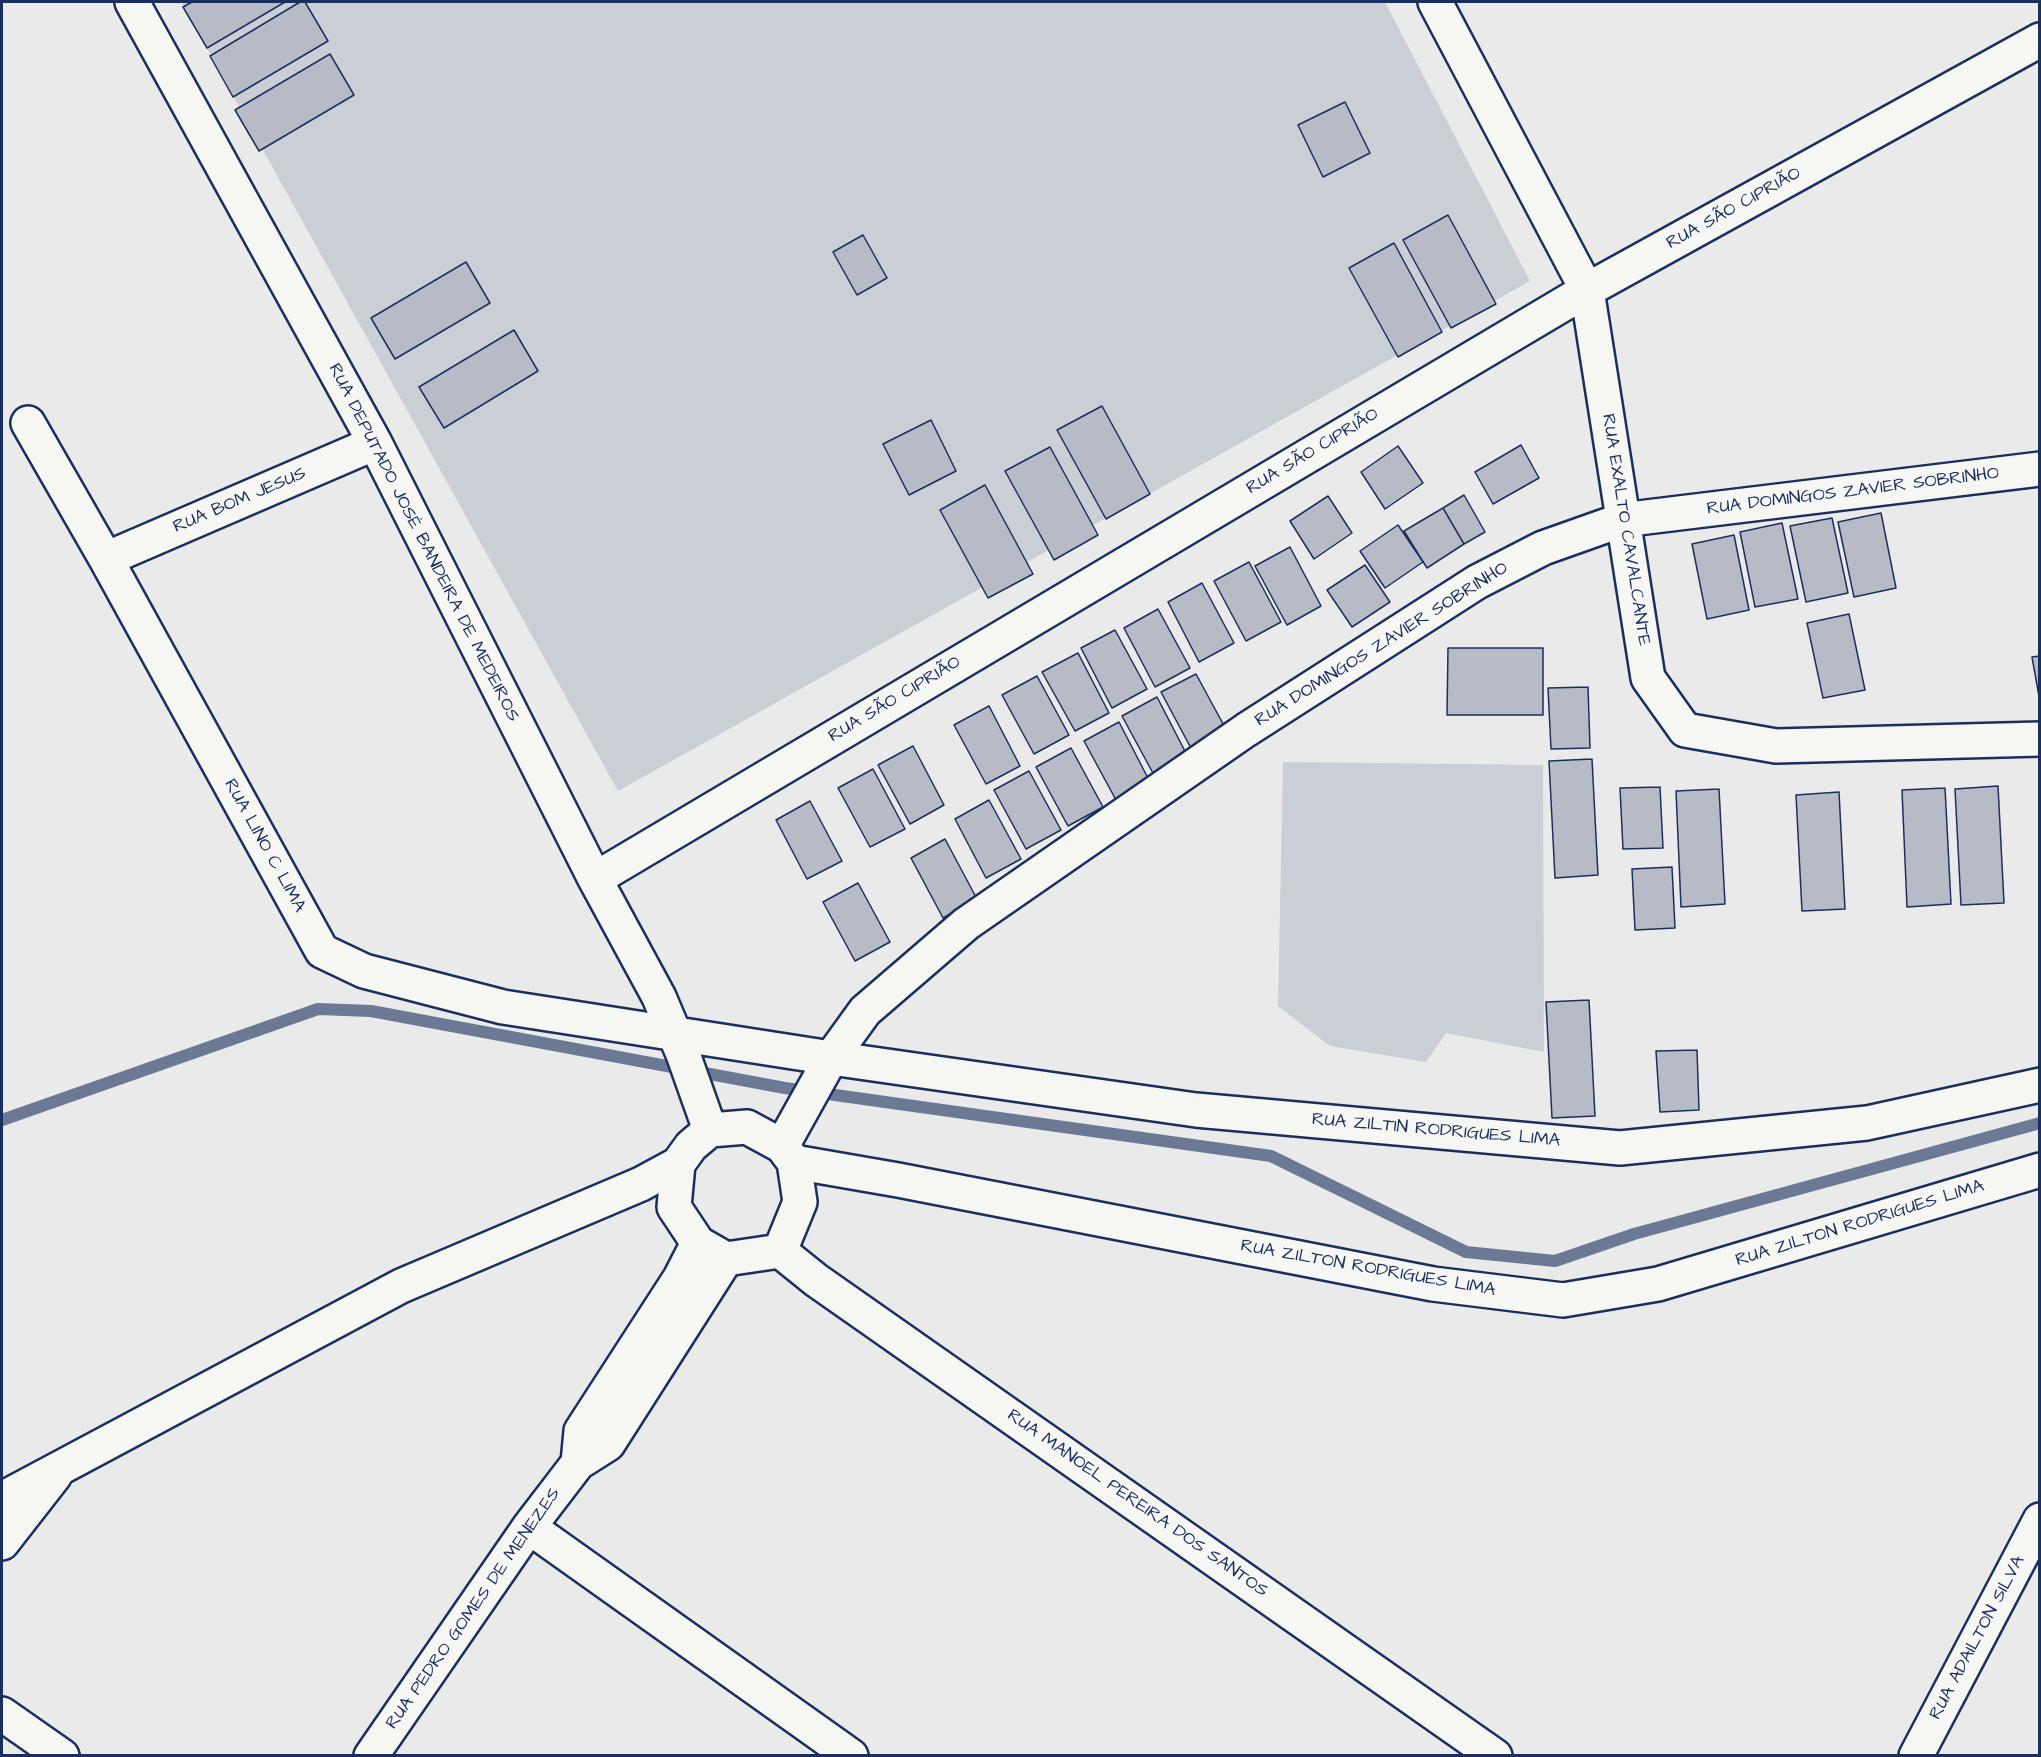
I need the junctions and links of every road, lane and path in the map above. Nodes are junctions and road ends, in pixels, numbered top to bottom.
1 (132, 2) edge
2 (1435, 2) edge
3 (2040, 40) edge
4 (1587, 290) junction
5 (28, 423) dead end
6 (375, 443) junction
7 (2040, 470) edge
8 (1622, 520) junction
9 (106, 559) junction
10 (2040, 739) edge
11 (595, 879) junction
12 (679, 1043) junction
13 (820, 1080) junction
14 (2040, 1085) edge
15 (710, 1130) junction
16 (789, 1154) junction
17 (678, 1164) junction
18 (2040, 1170) edge
19 (698, 1243) junction
20 (780, 1251) junction
21 (726, 1259) junction
22 (578, 1463) junction
23 (63, 1464) junction
24 (2, 1499) edge
25 (2040, 1520) edge
26 (529, 1527) junction
27 (2, 1543) edge
28 (2, 1714) edge
29 (62, 1755) edge
30 (371, 1755) edge
31 (851, 1755) edge
32 (1495, 1755) edge
33 (1916, 1755) edge

1 - 6 street, RUA DEPUTADO JOSÉ BANDEIRA DE MEDEIROS
2 - 4 street, RUA EXALTO CAVALCANTE
3 - 4 street, RUA SÃO CIPRIÃO
4 - 8 street, RUA EXALTO CAVALCANTE
4 - 11 street, RUA SÃO CIPRIÃO
5 - 9 street, RUA LINO C LIMA
6 - 9 street, RUA BOM JESUS
6 - 11 street, RUA DEPUTADO JOSÉ BANDEIRA DE MEDEIROS
7 - 8 street, RUA DOMINGOS ZAVIER SOBRINHO
8 - 10 street, RUA EXALTO CAVALCANTE
8 - 13 street, RUA DOMINGOS ZAVIER SOBRINHO
9 - 12 street, RUA LINO C LIMA
11 - 12 street, RUA DEPUTADO JOSÉ BANDEIRA DE MEDEIROS
12 - 13 street
12 - 15 street, RUA DEPUTADO JOSÉ BANDEIRA DE MEDEIROS
13 - 14 street, RUA ZILTIN RODRIGUES LIMA
13 - 16 street, RUA DOMINGOS ZAVIER SOBRINHO
15 - 16 street
15 - 17 street
16 - 18 street, RUA ZILTON RODRIGUES LIMA
16 - 20 street
17 - 19 street
17 - 23 street
19 - 21 street
19 - 22 street
20 - 21 street
20 - 32 street, RUA MANOEL PEREIRA DOS SANTOS
21 - 22 street, RUA PEDRO GOMES DE MENEZES
22 - 26 street, RUA PEDRO GOMES DE MENEZES
23 - 24 street
23 - 27 street
25 - 33 street, RUA ADAILTON SILVA
26 - 30 street, RUA PEDRO GOMES DE MENEZES
26 - 31 street
28 - 29 street

